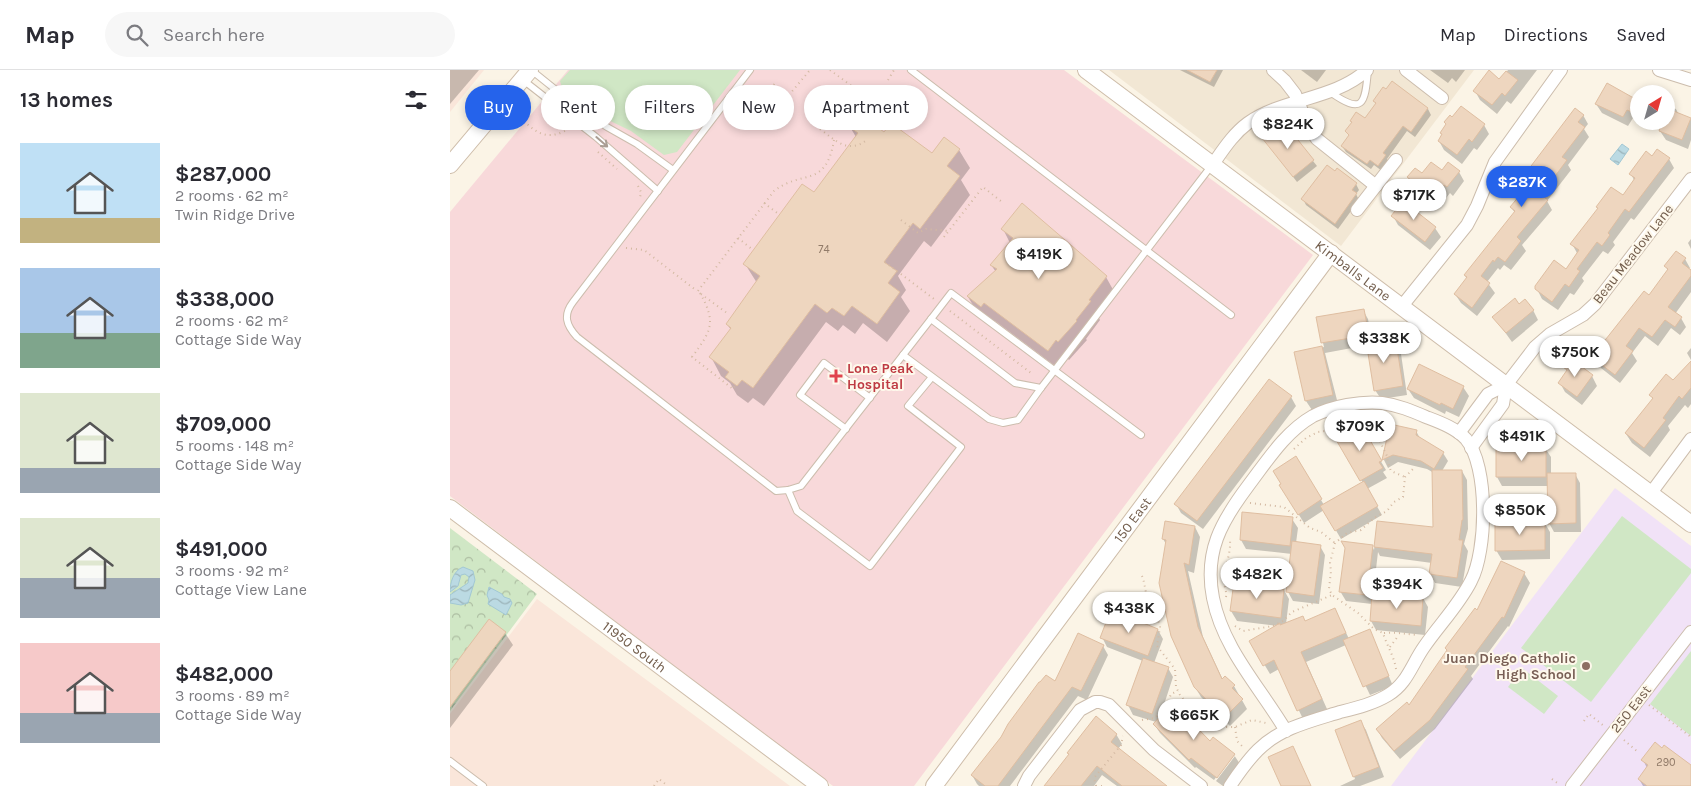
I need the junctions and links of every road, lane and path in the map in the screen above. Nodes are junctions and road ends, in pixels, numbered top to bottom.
1 (750, 70) edge
2 (810, 70) edge
3 (830, 70) edge
4 (894, 70) edge
5 (911, 70) edge
6 (1086, 70) edge
7 (1273, 70) edge
8 (1368, 70) edge
9 (1406, 70) edge
10 (1561, 70) edge
11 (1659, 70) edge
12 (528, 73) edge
13 (888, 80) dead end
14 (1691, 80) edge
15 (850, 85) edge
16 (794, 89) edge
17 (1329, 91) junction
18 (1442, 98) dead end
19 (1299, 102) junction
20 (531, 128) edge
21 (566, 130) edge
22 (821, 130) edge
23 (834, 140) junction
24 (867, 140) dead end
25 (594, 147) dead end
26 (1396, 160) dead end
27 (1213, 164) junction
28 (450, 165) edge
29 (674, 170) junction
30 (623, 173) dead end
31 (1691, 179) edge
32 (636, 184) dead end
33 (1376, 186) junction
34 (658, 191) junction
35 (640, 199) dead end
36 (1002, 202) dead end
37 (764, 203) junction
38 (1357, 210) dead end
39 (780, 214) dead end
40 (902, 220) dead end
41 (949, 230) junction
42 (944, 237) dead end
43 (738, 238) junction
44 (624, 247) dead end
45 (753, 250) dead end
46 (1147, 250) junction
47 (1331, 253) junction
48 (886, 262) dead end
49 (699, 292) junction
50 (942, 305) junction
51 (1402, 306) junction
52 (727, 313) dead end
53 (1231, 315) dead end
54 (931, 319) junction
55 (903, 355) junction
56 (1054, 371) junction
57 (1031, 373) dead end
58 (932, 377) junction
59 (1506, 385) junction
60 (735, 386) dead end
61 (1041, 388) junction
62 (870, 398) junction
63 (1365, 414) dead end
64 (1354, 415) dead end
65 (846, 429) junction
66 (1141, 435) dead end
67 (1691, 439) edge
68 (1466, 440) junction
69 (1293, 450) dead end
70 (1413, 469) dead end
71 (1405, 477) junction
72 (788, 490) junction
73 (1651, 493) junction
74 (1243, 506) dead end
75 (450, 508) edge
76 (1691, 524) edge
77 (1230, 539) dead end
78 (1335, 544) junction
79 (1142, 576) dead end
80 (1332, 595) junction
81 (1225, 601) dead end
82 (1233, 625) dead end
83 (1691, 632) edge
84 (1384, 633) junction
85 (1422, 634) dead end
86 (1400, 635) junction
87 (1390, 647) junction
88 (1396, 676) dead end
89 (1647, 704) dead end
90 (1266, 723) dead end
91 (1235, 727) junction
92 (1286, 731) junction
93 (1691, 737) edge
94 (1245, 750) dead end
95 (450, 761) edge
96 (1552, 779) dead end
97 (483, 786) edge
98 (654, 786) edge
99 (668, 786) edge
100 (820, 786) edge
101 (934, 786) edge
102 (1024, 786) edge
103 (1096, 786) edge
104 (1102, 786) edge
105 (1201, 786) edge
106 (1230, 786) edge
107 (1560, 786) edge
108 (1572, 786) edge

1 - 29 lane
2 - 16 path
3 - 15 path
4 - 13 path
5 - 46 lane
6 - 27 street, Kimballs Lane
7 - 19 street
8 - 17 street
8 - 17 lane
9 - 18 street
10 - 51 street
11 - 14 street
12 - 28 street
12 - 29 lane
12 -> 34 lane
17 - 19 street
19 - 27 street
19 - 33 street
20 - 21 path
22 - 23 path
23 - 24 path
23 - 37 path
25 - 30 path
26 - 33 street
27 - 46 lane
27 - 47 street, Kimballs Lane
29 - 34 lane
31 - 59 street, Beau Meadow Lane
32 - 35 path
33 - 38 street
34 - 72 lane
36 - 41 path
37 - 39 path
37 - 43 path
40 - 41 path
41 - 42 path
43 - 45 path
43 - 49 path
44 - 49 path
46 - 53 lane
46 - 56 lane
47 - 51 street, Kimballs Lane
47 - 101 street, 150 East
48 - 50 path
49 - 52 path
49 - 60 path
50 - 54 lane
50 - 56 lane
50 - 57 path
51 - 59 street, Kimballs Lane
54 - 55 lane
54 - 61 lane
55 - 58 lane
55 - 62 lane
56 - 61 lane
56 - 66 lane
58 - 61 lane
58 - 72 lane
59 - 68 street
59 - 68 street
59 - 73 street, Kimballs Lane
62 - 65 lane
62 - 65 lane
63 - 71 path
64 - 69 path
65 - 72 lane
67 - 73 street
68 - 92 street
68 - 92 street
70 - 71 path
71 - 78 path
73 - 76 street, Kimballs Lane
74 - 78 path
75 - 100 street, 11950 South
77 - 81 path
78 - 80 path
79 - 91 path
80 - 82 path
80 - 84 path
83 - 108 street, 250 East
84 - 86 path
84 - 87 path
85 - 86 path
86 - 87 path
87 - 88 path
89 - 93 path
90 - 91 path
91 - 94 path
92 - 106 street
95 - 97 lane
96 - 107 path
98 - 99 path
102 - 105 street
103 - 104 path

